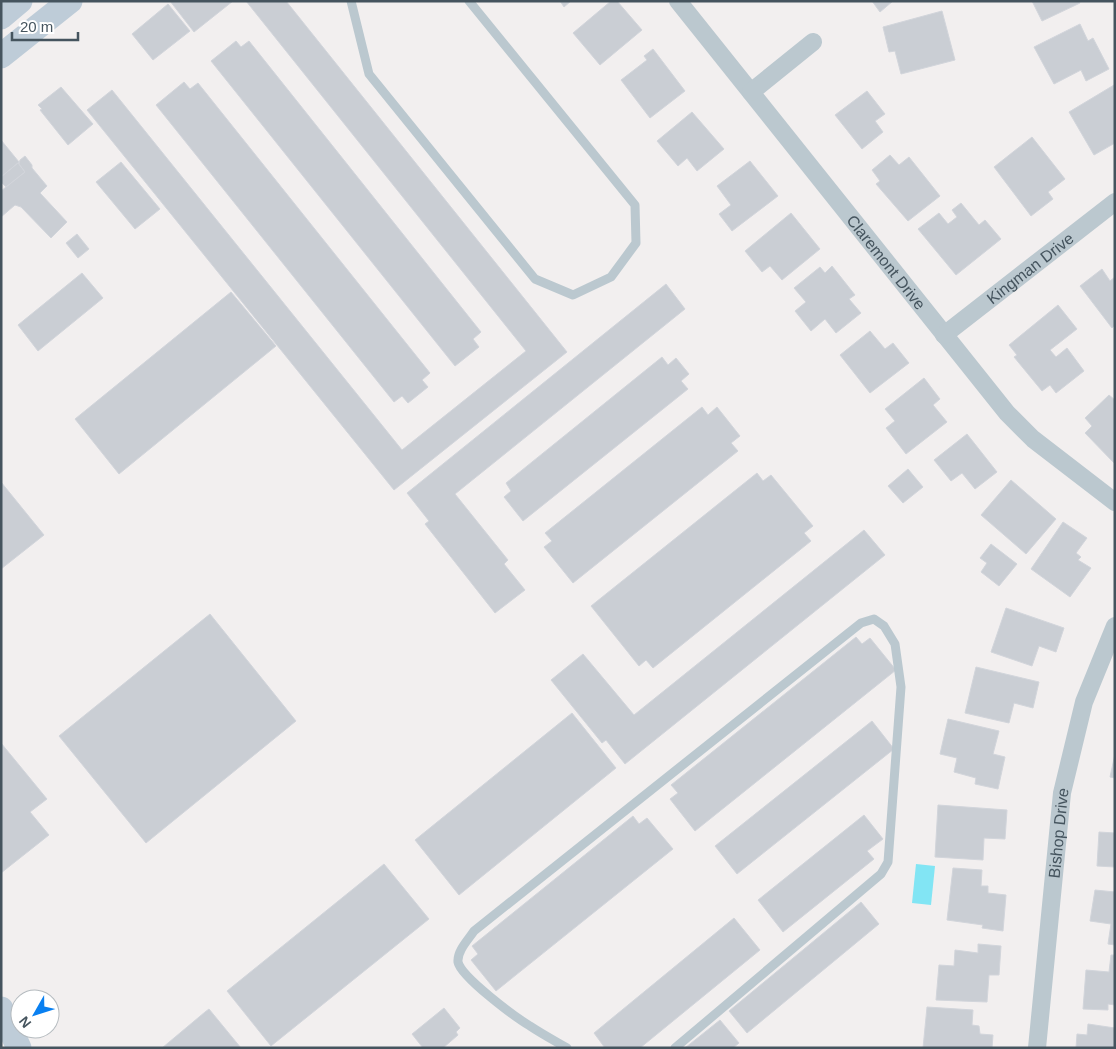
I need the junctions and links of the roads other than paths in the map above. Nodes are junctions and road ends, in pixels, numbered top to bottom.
1 (20, 1) edge
2 (70, 1) edge
3 (351, 1) edge
4 (469, 1) edge
5 (678, 1) edge
6 (1, 17) edge
7 (813, 42) dead end
8 (1, 56) edge
9 (751, 92) junction
10 (1115, 202) edge
11 (944, 335) junction
12 (1115, 502) edge
13 (1115, 626) edge
14 (1, 1009) edge
15 (19, 1048) edge
16 (568, 1048) edge
17 (675, 1048) edge
18 (1037, 1048) edge

1 - 6 street
2 - 8 street
3 - 4 lane
5 - 9 street, Claremont Drive
7 - 9 street
9 - 11 street, Claremont Drive
10 - 11 street, Kingman Drive
11 - 12 street, Claremont Drive
13 - 18 street, Bishop Drive
14 - 15 street
16 - 17 lane

